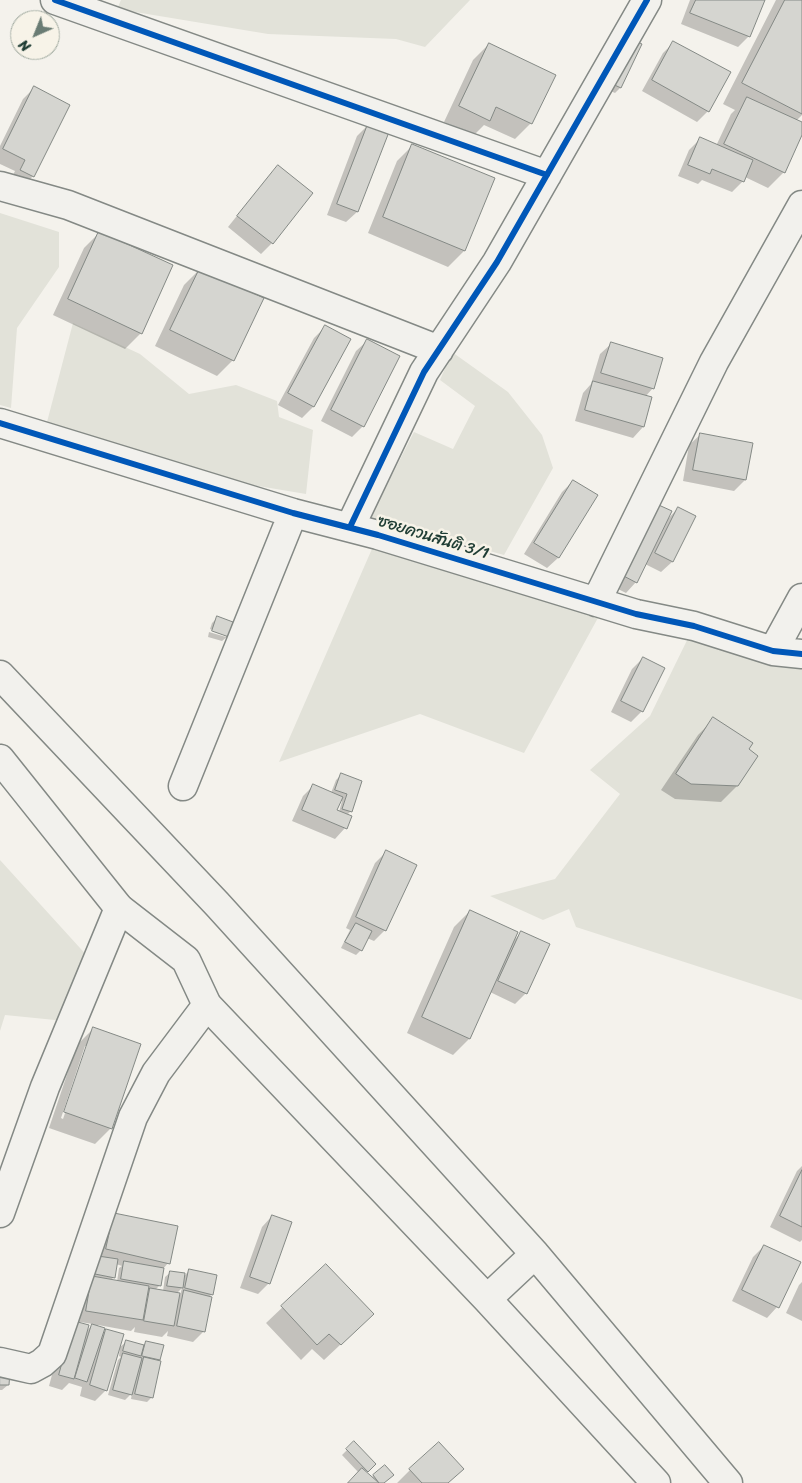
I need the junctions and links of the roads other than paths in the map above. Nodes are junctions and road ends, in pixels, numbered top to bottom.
1 (55, 0) edge
2 (647, 0) edge
3 (107, 9) edge
4 (546, 175) junction
5 (0, 186) edge
6 (802, 205) edge
7 (439, 350) junction
8 (0, 423) edge
9 (293, 513) junction
10 (350, 528) junction
11 (802, 598) edge
12 (596, 602) junction
13 (773, 651) junction
14 (802, 654) edge
15 (0, 675) edge
16 (0, 759) edge
17 (183, 786) dead end
18 (119, 908) junction
19 (207, 1005) junction
20 (0, 1213) edge
21 (535, 1254) junction
22 (487, 1299) junction
23 (0, 1362) edge
24 (656, 1483) edge
25 (728, 1483) edge

1 - 3 street
2 - 4 street
3 - 4 street
4 - 7 street
5 - 7 street
6 - 12 street
7 - 10 street
8 - 9 street, ซอยควนสันติ 3/1
9 - 10 street, ซอยควนสันติ 3/1
9 - 17 street
10 - 12 street, ซอยควนสันติ 3/1
11 - 13 street
12 - 13 street, ซอยควนสันติ 3/1
13 - 14 street, ซอยควนสันติ 3/1
15 - 21 street
16 - 18 street
18 - 19 street
18 - 20 street
19 - 22 street
19 - 23 street
21 - 22 street
21 - 25 street
22 - 24 street

